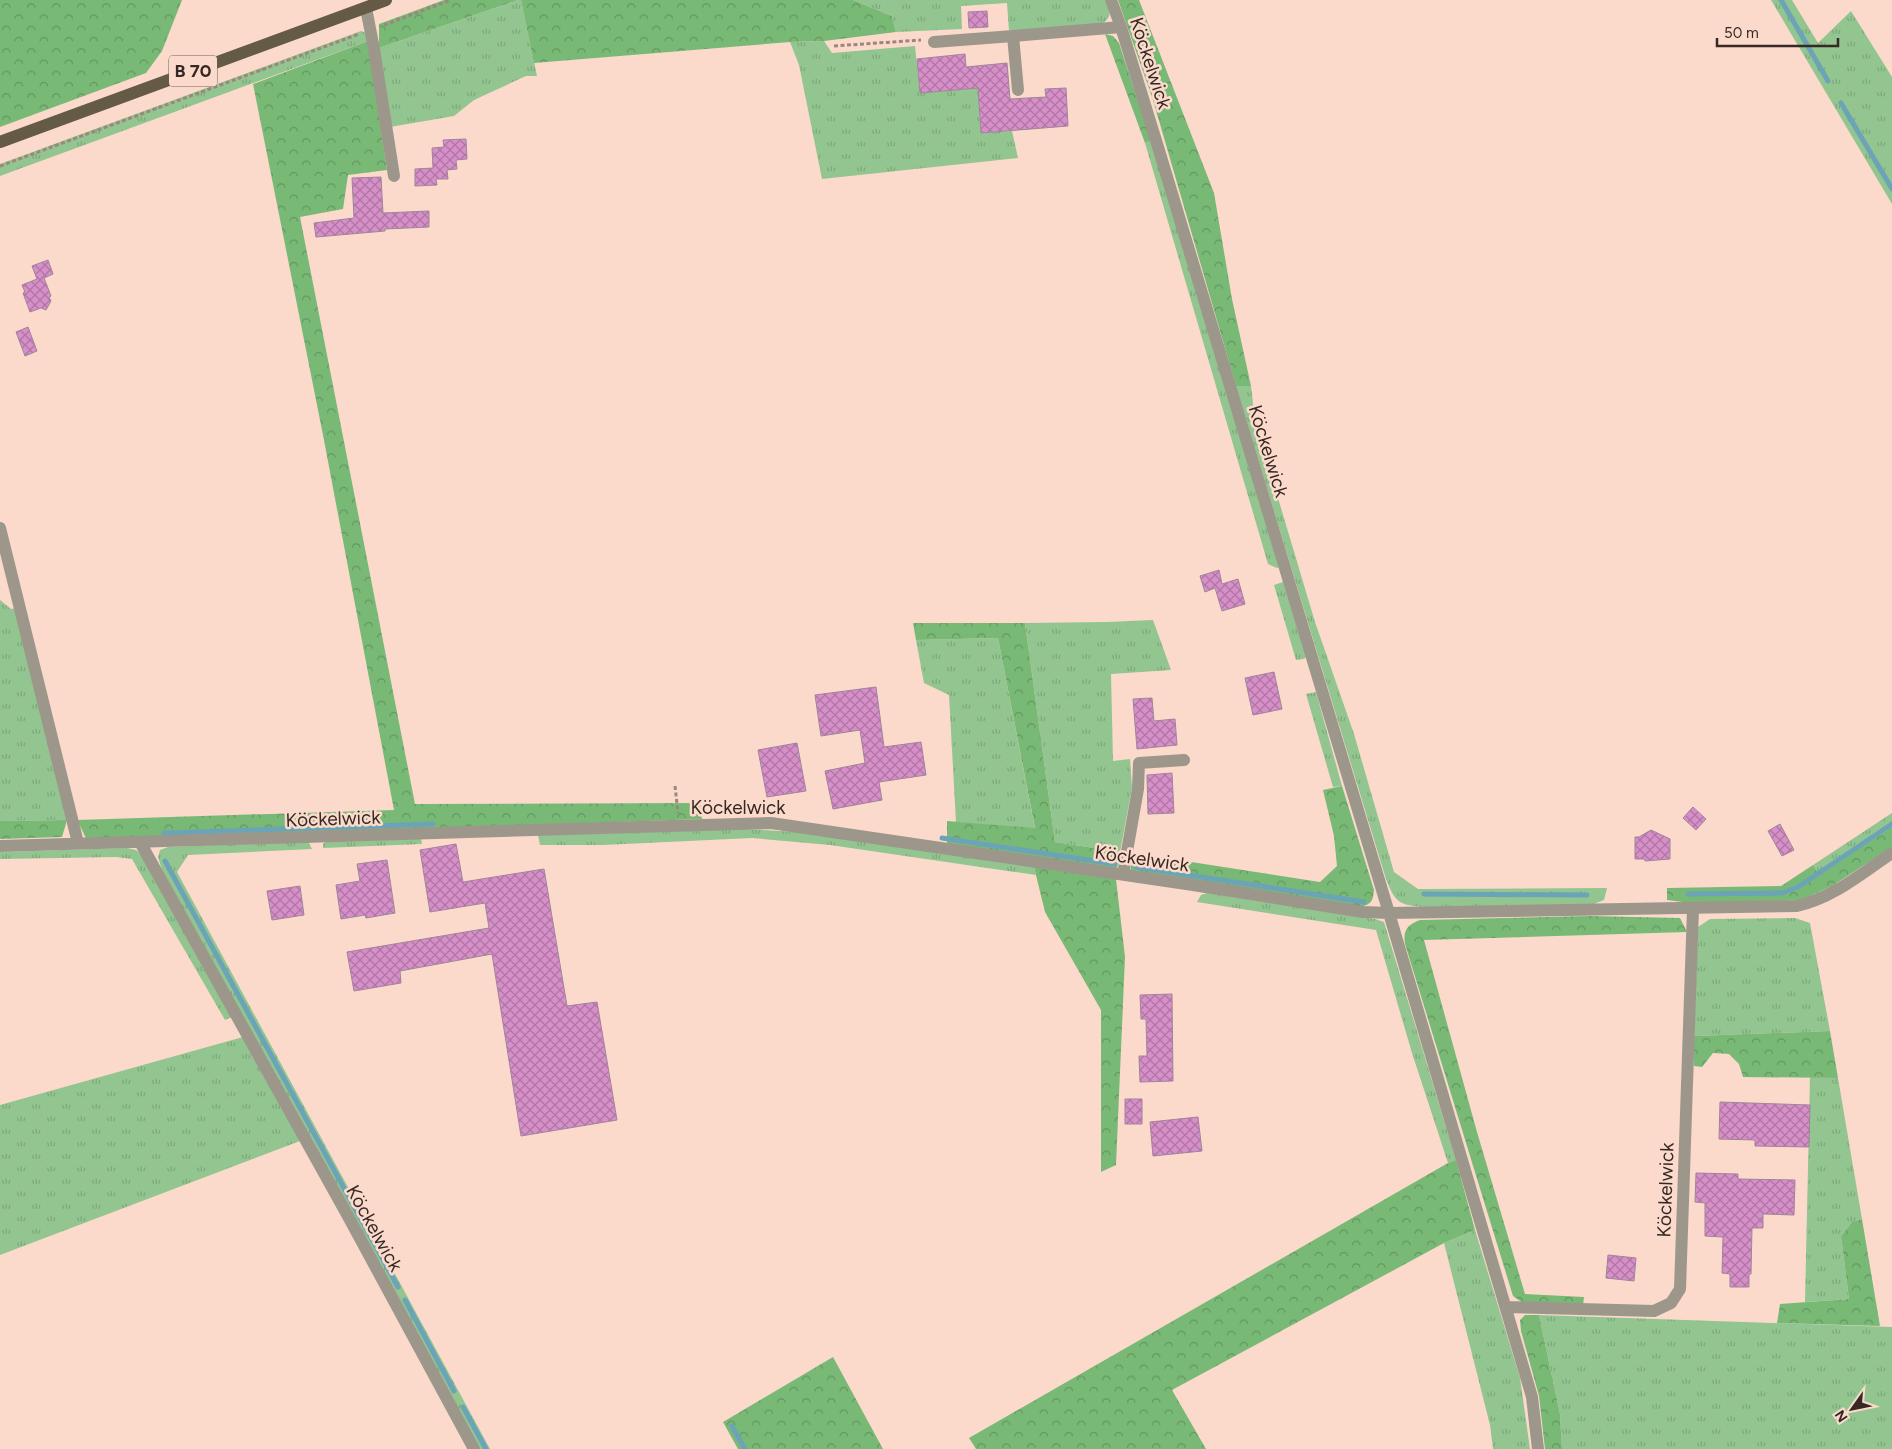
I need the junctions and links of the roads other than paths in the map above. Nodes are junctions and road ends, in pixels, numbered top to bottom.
1 (386, 0) edge
2 (1111, 0) edge
3 (366, 8) junction
4 (1121, 27) junction
5 (1013, 36) junction
6 (934, 42) road end
7 (1018, 90) dead end
8 (0, 142) edge
9 (394, 176) dead end
10 (0, 528) edge
11 (1184, 760) dead end
12 (140, 842) junction
13 (78, 843) junction
14 (0, 846) edge
15 (1892, 853) edge
16 (1123, 874) junction
17 (1693, 909) junction
18 (1389, 913) junction
19 (1506, 1307) junction
20 (474, 1449) edge
21 (1538, 1449) edge

1 - 3 main road, B 70
2 - 4 street, Köckelwick
3 - 8 main road, B 70
3 - 9 street
4 - 5 street
4 - 18 street, Köckelwick
5 - 6 street
5 - 7 street
10 - 13 street
11 - 16 street
12 - 13 street, Köckelwick
12 - 16 street, Köckelwick
12 - 20 street, Köckelwick
13 - 14 street, Köckelwick
15 - 17 street, Köckelwick
16 - 18 street, Köckelwick
17 - 18 street, Köckelwick
17 - 19 street, Köckelwick
18 - 19 street, Köckelwick
19 - 21 street, Köckelwick

